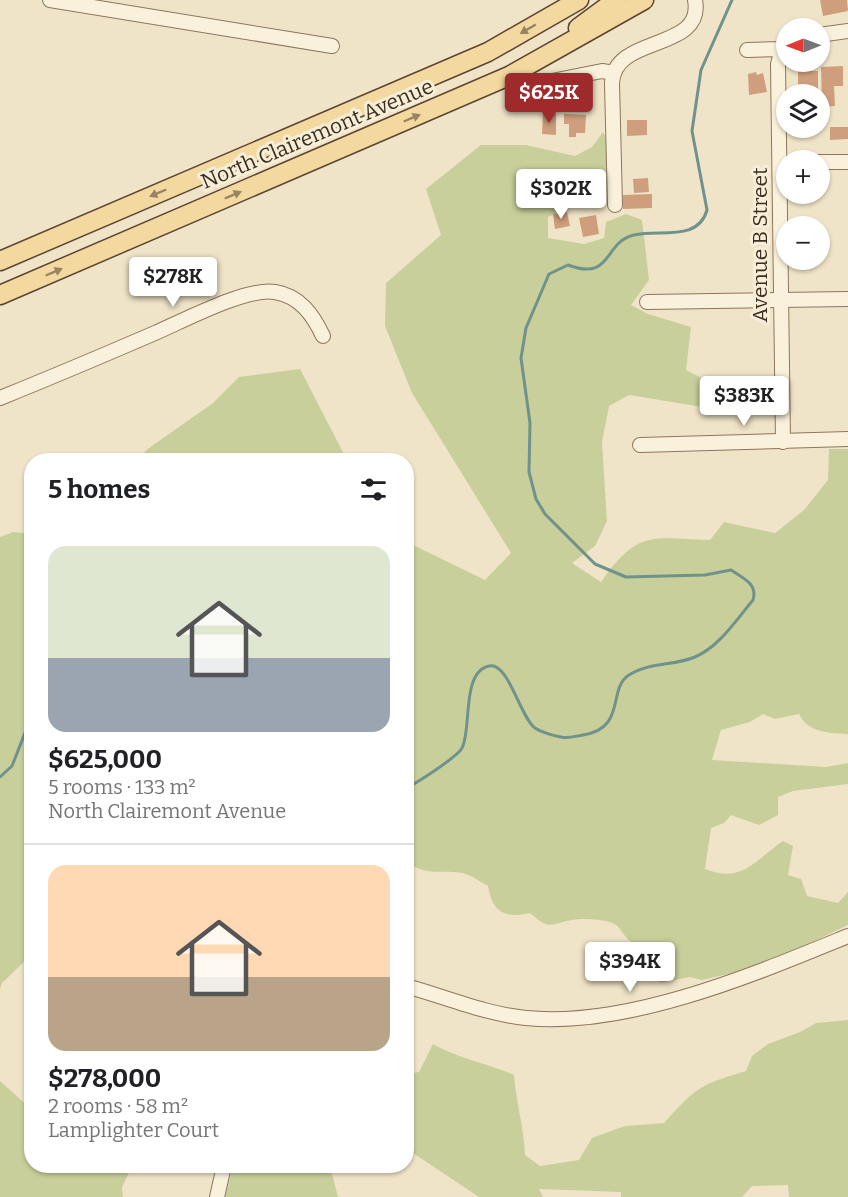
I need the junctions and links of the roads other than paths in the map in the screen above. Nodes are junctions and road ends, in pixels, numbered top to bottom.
1 (50, 0) edge
2 (579, 0) edge
3 (616, 0) edge
4 (644, 0) edge
5 (695, 0) edge
6 (848, 31) edge
7 (830, 33) edge
8 (332, 46) dead end
9 (564, 46) junction
10 (776, 48) edge
11 (747, 50) dead end
12 (778, 72) edge
13 (614, 73) junction
14 (542, 83) dead end
15 (782, 150) edge
16 (830, 162) edge
17 (848, 162) edge
18 (782, 204) edge
19 (615, 205) dead end
20 (0, 261) edge
21 (0, 295) edge
22 (848, 298) edge
23 (781, 300) junction
24 (647, 302) dead end
25 (323, 336) dead end
26 (0, 398) edge
27 (848, 439) edge
28 (783, 442) junction
29 (640, 445) dead end
30 (848, 936) edge
31 (414, 988) edge
32 (222, 1173) edge
33 (217, 1197) edge

1 - 8 street
2 -> 20 main road, North Clairemont Avenue
3 - 9 main road
4 - 9 main road, North Clairemont Avenue
5 - 13 street
6 - 7 street
21 -> 9 main road, North Clairemont Avenue
10 - 11 street
12 - 15 street, Avenue B Street
13 - 14 street
13 - 19 street
16 - 17 street
18 - 23 street, Avenue B Street
22 - 23 street
23 - 24 street
23 - 28 street, Avenue B Street
25 - 26 street
27 - 28 street
28 - 29 street
30 - 31 street
32 - 33 street

